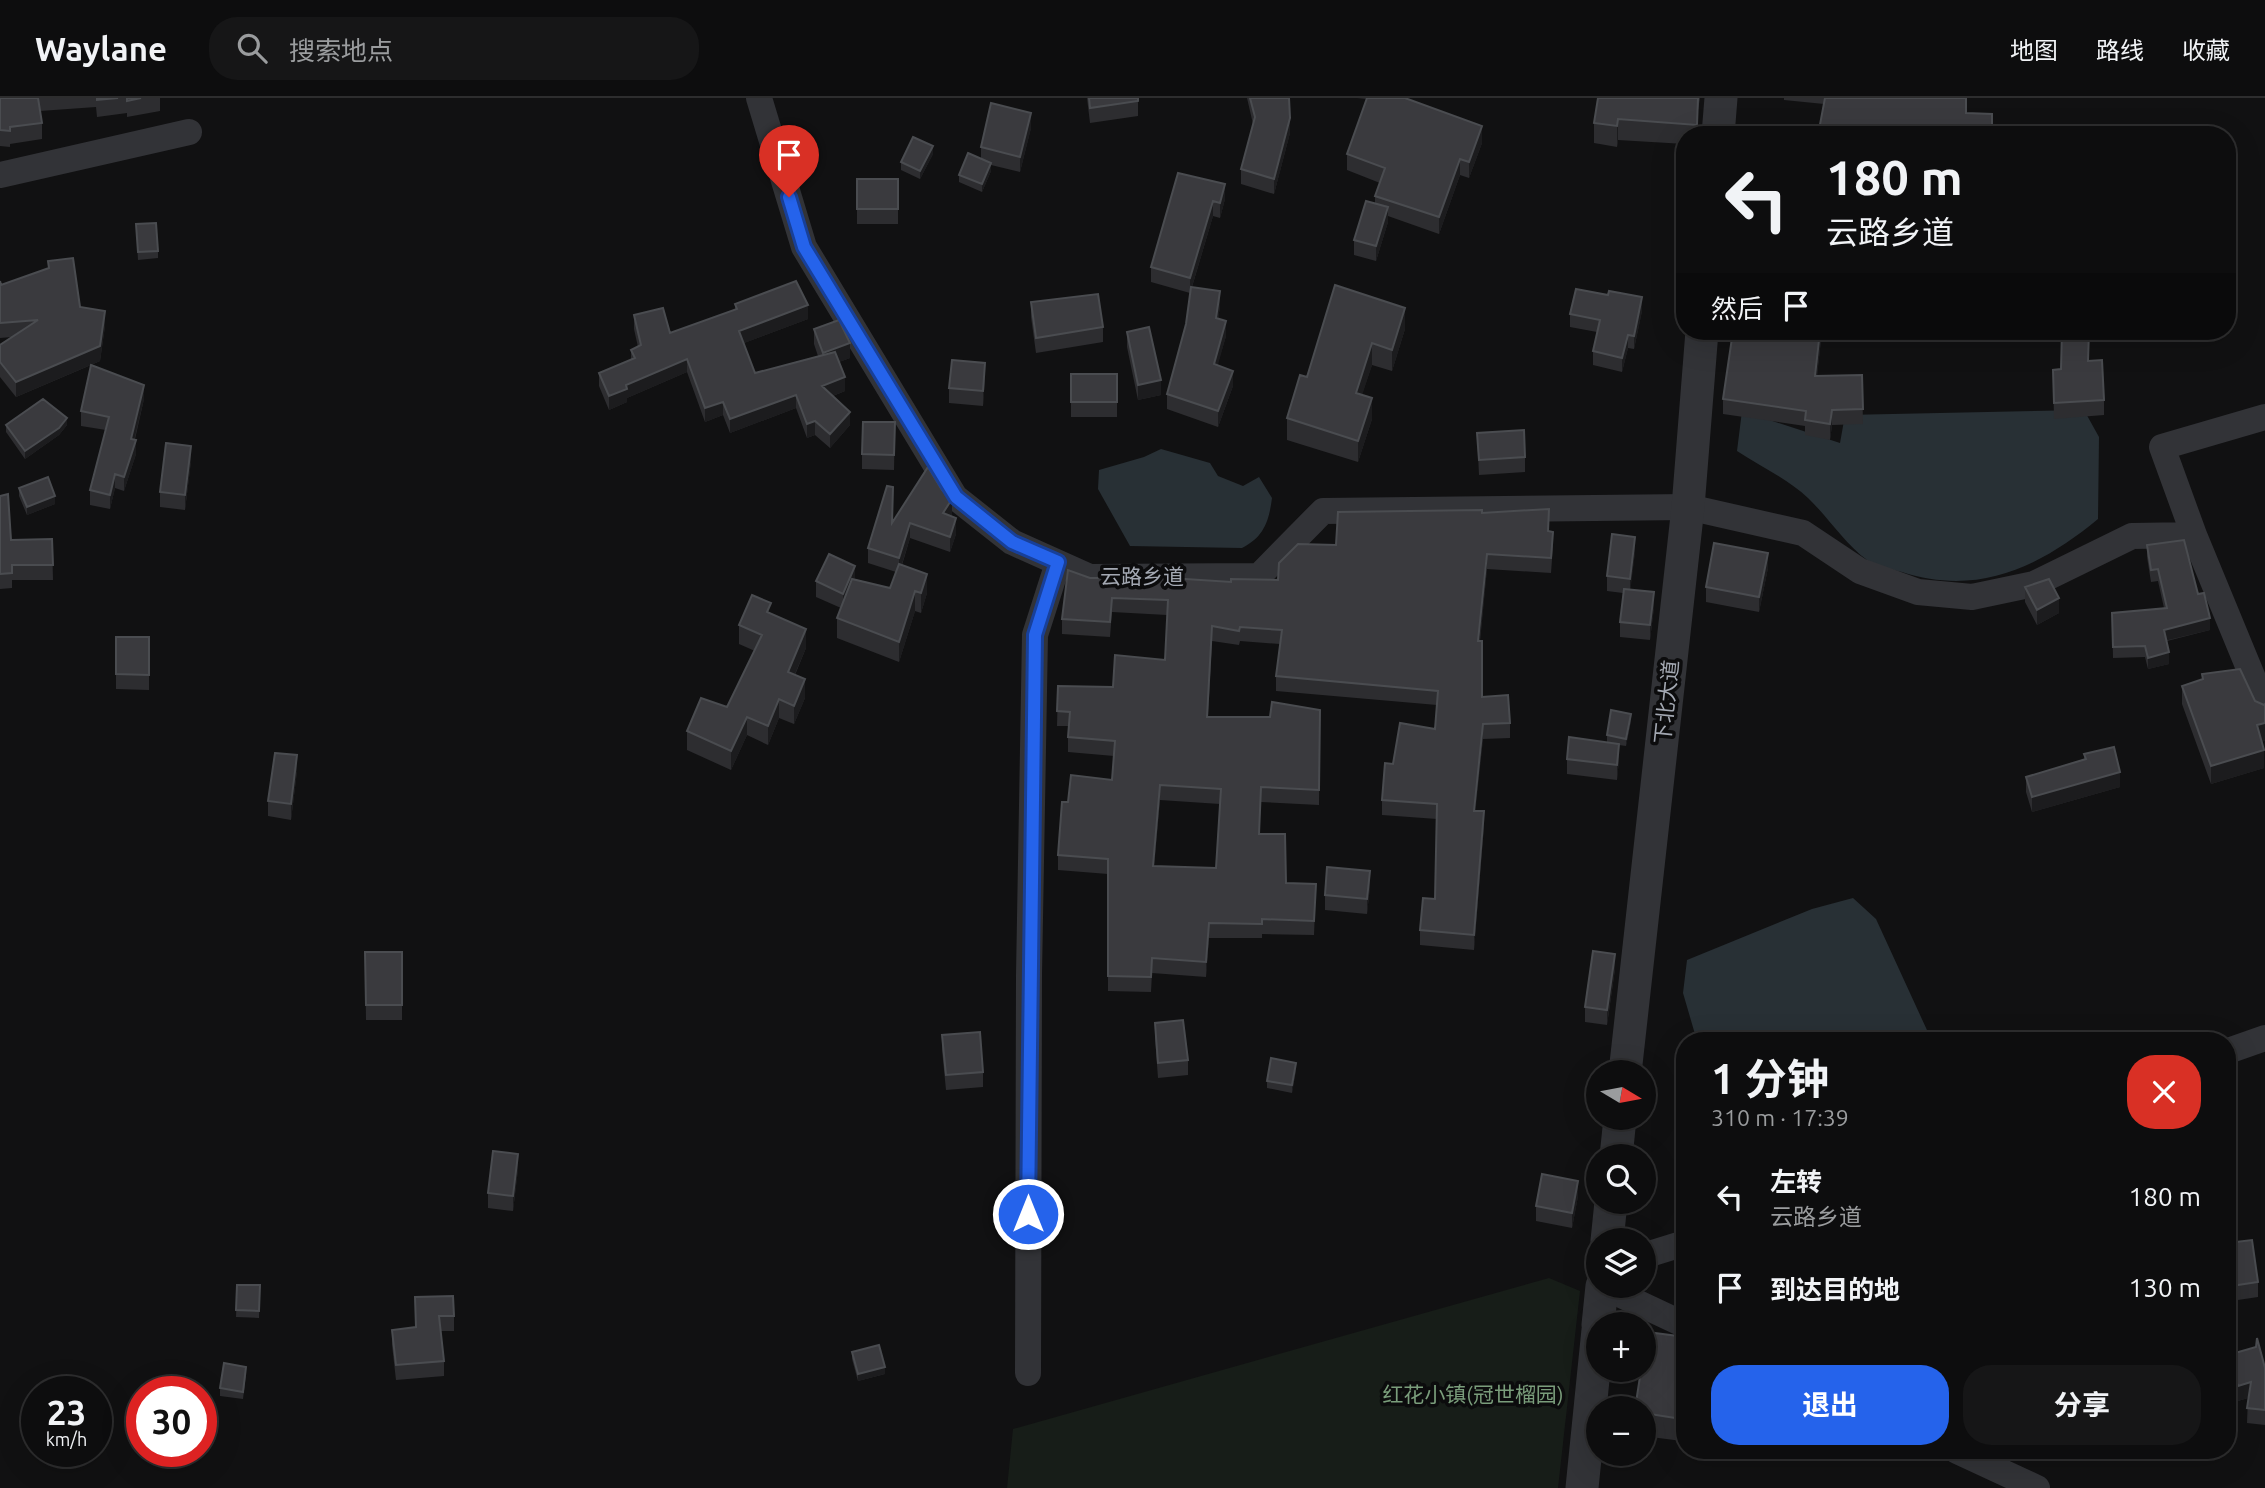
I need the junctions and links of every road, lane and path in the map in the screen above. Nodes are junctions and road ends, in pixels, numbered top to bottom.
1 (759, 98) edge
2 (1721, 98) edge
3 (1719, 126) edge
4 (189, 132) dead end
5 (0, 175) edge
6 (1701, 340) edge
7 (2265, 417) edge
8 (1688, 507) junction
9 (2194, 535) junction
10 (1058, 562) junction
11 (2265, 708) edge
12 (2265, 1038) edge
13 (2236, 1048) edge
14 (1626, 1060) edge
15 (1676, 1246) edge
16 (1656, 1252) edge
17 (1628, 1298) edge
18 (1676, 1321) edge
19 (1028, 1373) dead end
20 (1592, 1382) edge
21 (1974, 1459) edge
22 (1581, 1488) edge
23 (2037, 1488) edge

1 - 10 street, 云路乡道
2 - 3 street
4 - 5 street
6 - 8 street, 下北大道
7 - 9 street
8 - 9 street, 云路乡道
8 - 10 street, 云路乡道
8 - 14 street, 下北大道
9 - 11 street
10 - 19 street
12 - 13 street
15 - 16 street
17 - 18 street
20 - 22 street
21 - 23 street

